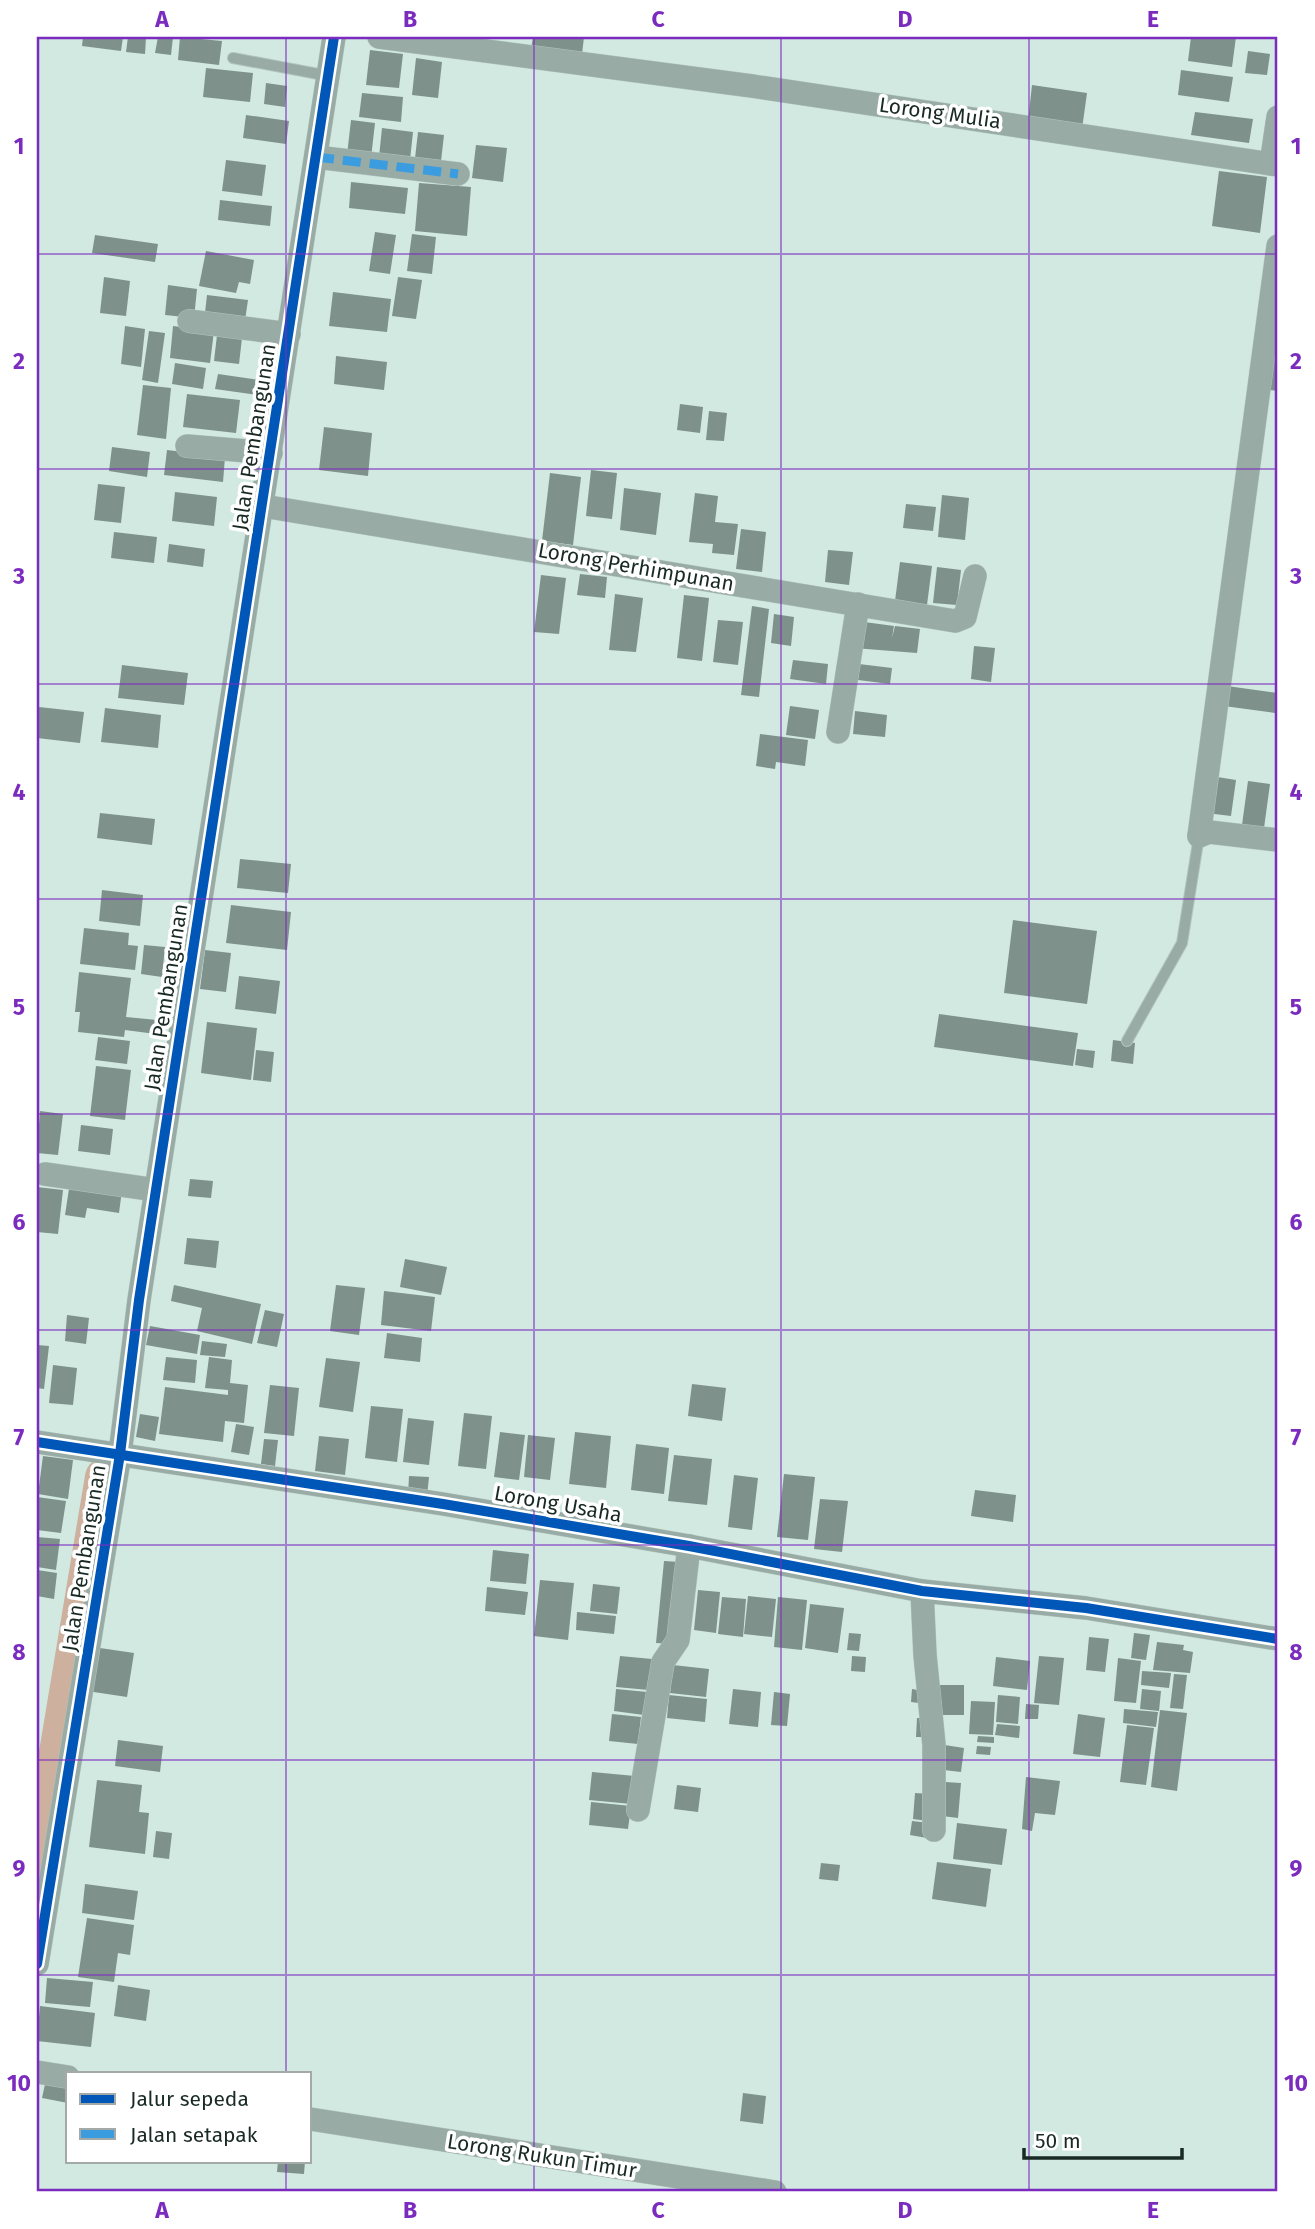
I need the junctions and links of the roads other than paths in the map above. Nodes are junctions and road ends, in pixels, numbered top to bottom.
1 (334, 37) edge
2 (379, 37) edge
3 (233, 58) dead end
4 (329, 76) junction
5 (1278, 117) edge
6 (316, 157) junction
7 (1275, 165) edge
8 (458, 174) dead end
9 (1278, 246) edge
10 (189, 321) dead end
11 (289, 334) junction
12 (187, 446) dead end
13 (271, 453) junction
14 (263, 506) junction
15 (975, 576) dead end
16 (859, 604) junction
17 (838, 732) dead end
18 (1199, 836) junction
19 (1278, 840) edge
20 (1127, 1041) dead end
21 (45, 1174) dead end
22 (156, 1190) junction
23 (37, 1442) edge
24 (120, 1454) junction
25 (689, 1546) junction
26 (922, 1591) junction
27 (1278, 1639) edge
28 (638, 1810) dead end
29 (934, 1830) dead end
30 (37, 1964) edge
31 (37, 2072) edge
32 (66, 2077) edge
33 (312, 2119) edge
34 (775, 2192) edge

1 - 4 street, Jalan Pembangunan
2 - 7 street, Lorong Mulia
3 - 4 lane
4 - 6 street, Jalan Pembangunan
5 - 7 street
6 - 8 street
6 - 11 street, Jalan Pembangunan
9 - 18 street
10 - 11 street
11 - 13 street, Jalan Pembangunan
12 - 13 street
13 - 14 street, Jalan Pembangunan
14 - 16 street, Lorong Perhimpunan
14 - 22 street, Jalan Pembangunan
15 - 16 street, Lorong Perhimpunan
16 - 17 street
18 - 19 street
18 - 20 lane
21 - 22 street
22 - 24 street, Jalan Pembangunan
23 - 24 street, Lorong Usaha
24 - 25 street, Lorong Usaha
24 - 30 street, Jalan Pembangunan
25 - 26 street, Lorong Usaha
25 - 28 street
26 - 27 street, Lorong Usaha
26 - 29 street
31 - 32 street
33 - 34 street, Lorong Rukun Timur

